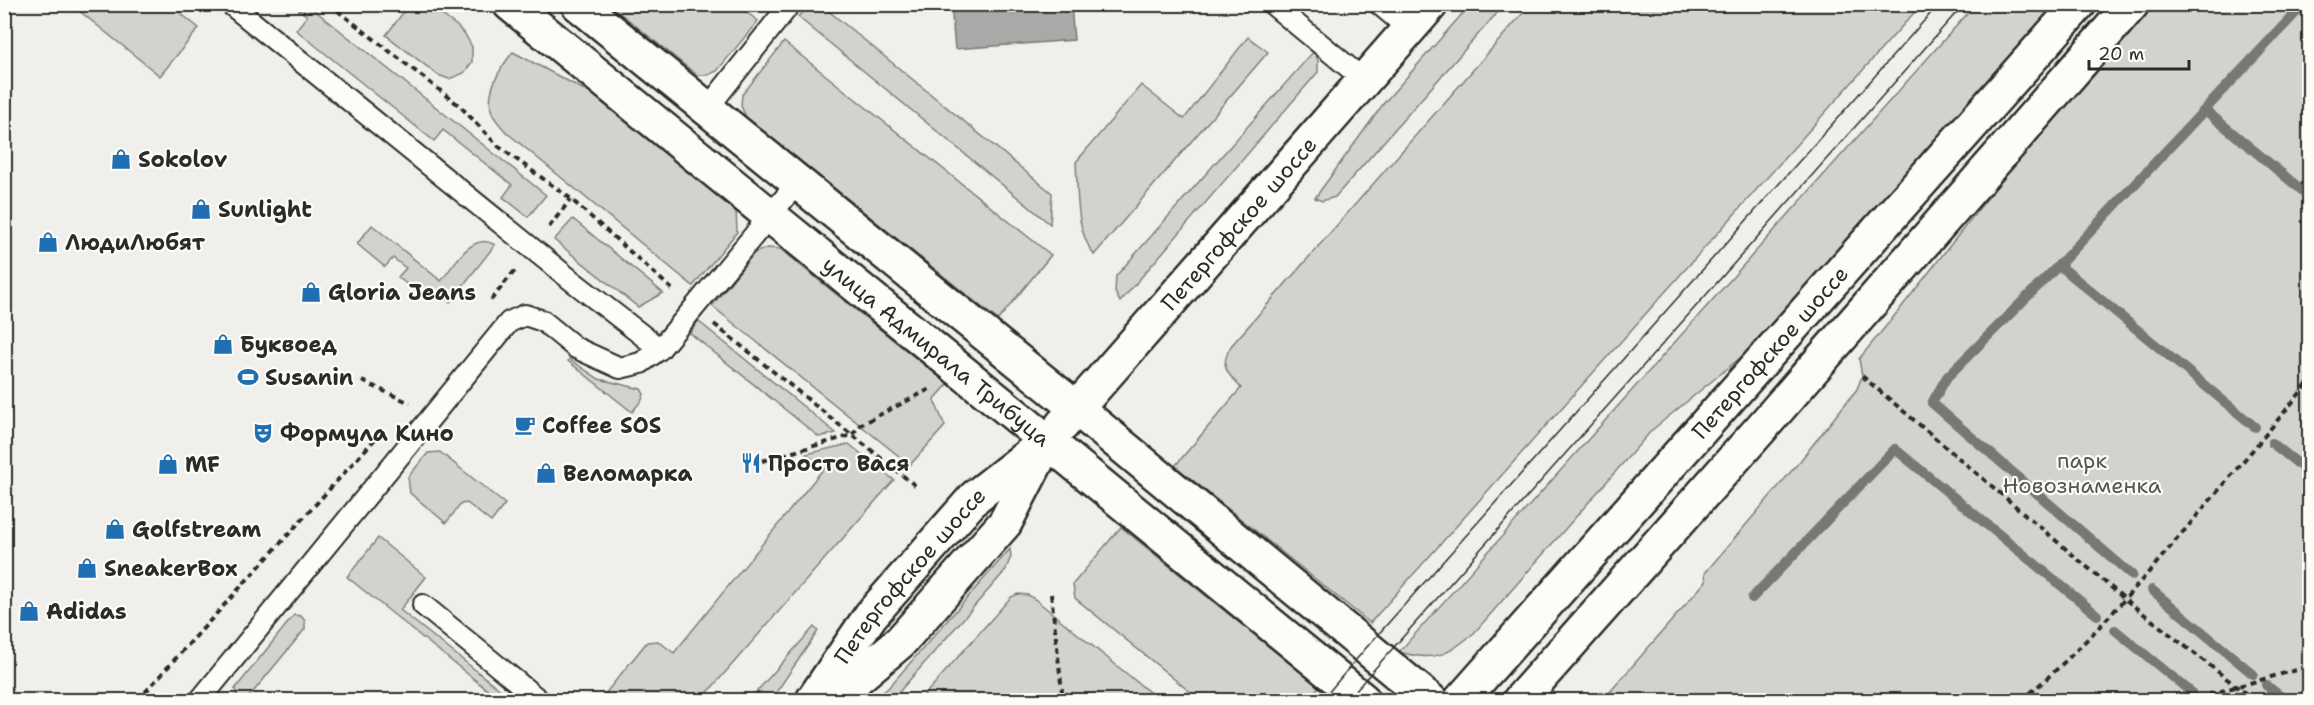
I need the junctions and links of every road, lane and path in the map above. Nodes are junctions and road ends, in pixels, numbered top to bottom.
1 (230, 4) edge
2 (329, 4) edge
3 (510, 4) edge
4 (578, 4) edge
5 (1272, 4) edge
6 (1379, 4) edge
7 (1431, 4) edge
8 (2079, 4) edge
9 (2132, 4) edge
10 (787, 8) dead end
11 (1409, 29) junction
12 (1364, 80) junction
13 (707, 109) junction
14 (797, 183) junction
15 (571, 199) junction
16 (770, 216) junction
17 (533, 248) junction
18 (490, 300) dead end
19 (694, 308) junction
20 (660, 349) junction
21 (1862, 376) dead end
22 (362, 381) dead end
23 (2310, 381) edge
24 (935, 390) dead end
25 (409, 402) junction
26 (1076, 408) junction
27 (401, 411) dead end
28 (429, 419) junction
29 (852, 435) junction
30 (377, 437) dead end
31 (1047, 441) junction
32 (762, 461) dead end
33 (917, 487) dead end
34 (1051, 594) dead end
35 (2126, 600) junction
36 (423, 605) dead end
37 (2310, 666) edge
38 (2238, 688) junction
39 (138, 700) edge
40 (200, 700) edge
41 (539, 700) edge
42 (813, 700) edge
43 (831, 700) edge
44 (1063, 700) edge
45 (1363, 700) edge
46 (1430, 700) edge
47 (1461, 700) edge
48 (1520, 700) edge
49 (2022, 700) edge
50 (2189, 700) edge
51 (2254, 700) edge

1 - 17 lane
2 - 15 path
3 - 16 street, улица Адмирала Трибуца
4 - 13 street, улица Адмирала Трибуца
5 - 12 lane
6 - 11 lane
7 - 11 street, Петергофское шоссе
8 - 47 street, Петергофское шоссе
9 - 48 street, Петергофское шоссе
10 - 13 lane
11 - 12 street, Петергофское шоссе
12 - 26 street, Петергофское шоссе
13 - 14 street, улица Адмирала Трибуца
14 - 16 lane
14 - 26 street, улица Адмирала Трибуца
15 - 17 path
15 - 19 path
16 - 19 lane
16 - 31 street, улица Адмирала Трибуца
17 - 18 path
17 - 20 lane
19 - 20 lane
19 - 29 path
20 - 28 lane
21 - 35 path
22 - 25 path
23 - 35 path
24 - 29 path
25 - 27 path
25 - 28 path
26 - 31 street, Петергофское шоссе
26 - 46 street, улица Адмирала Трибуца
28 - 40 lane
29 - 32 path
29 - 33 path
30 - 39 path
31 - 42 street, Петергофское шоссе
31 - 43 street, Петергофское шоссе
31 - 45 street, улица Адмирала Трибуца
34 - 44 path
35 - 38 path
35 - 49 path
36 - 41 lane
37 - 38 path
38 - 50 path
38 - 51 path

